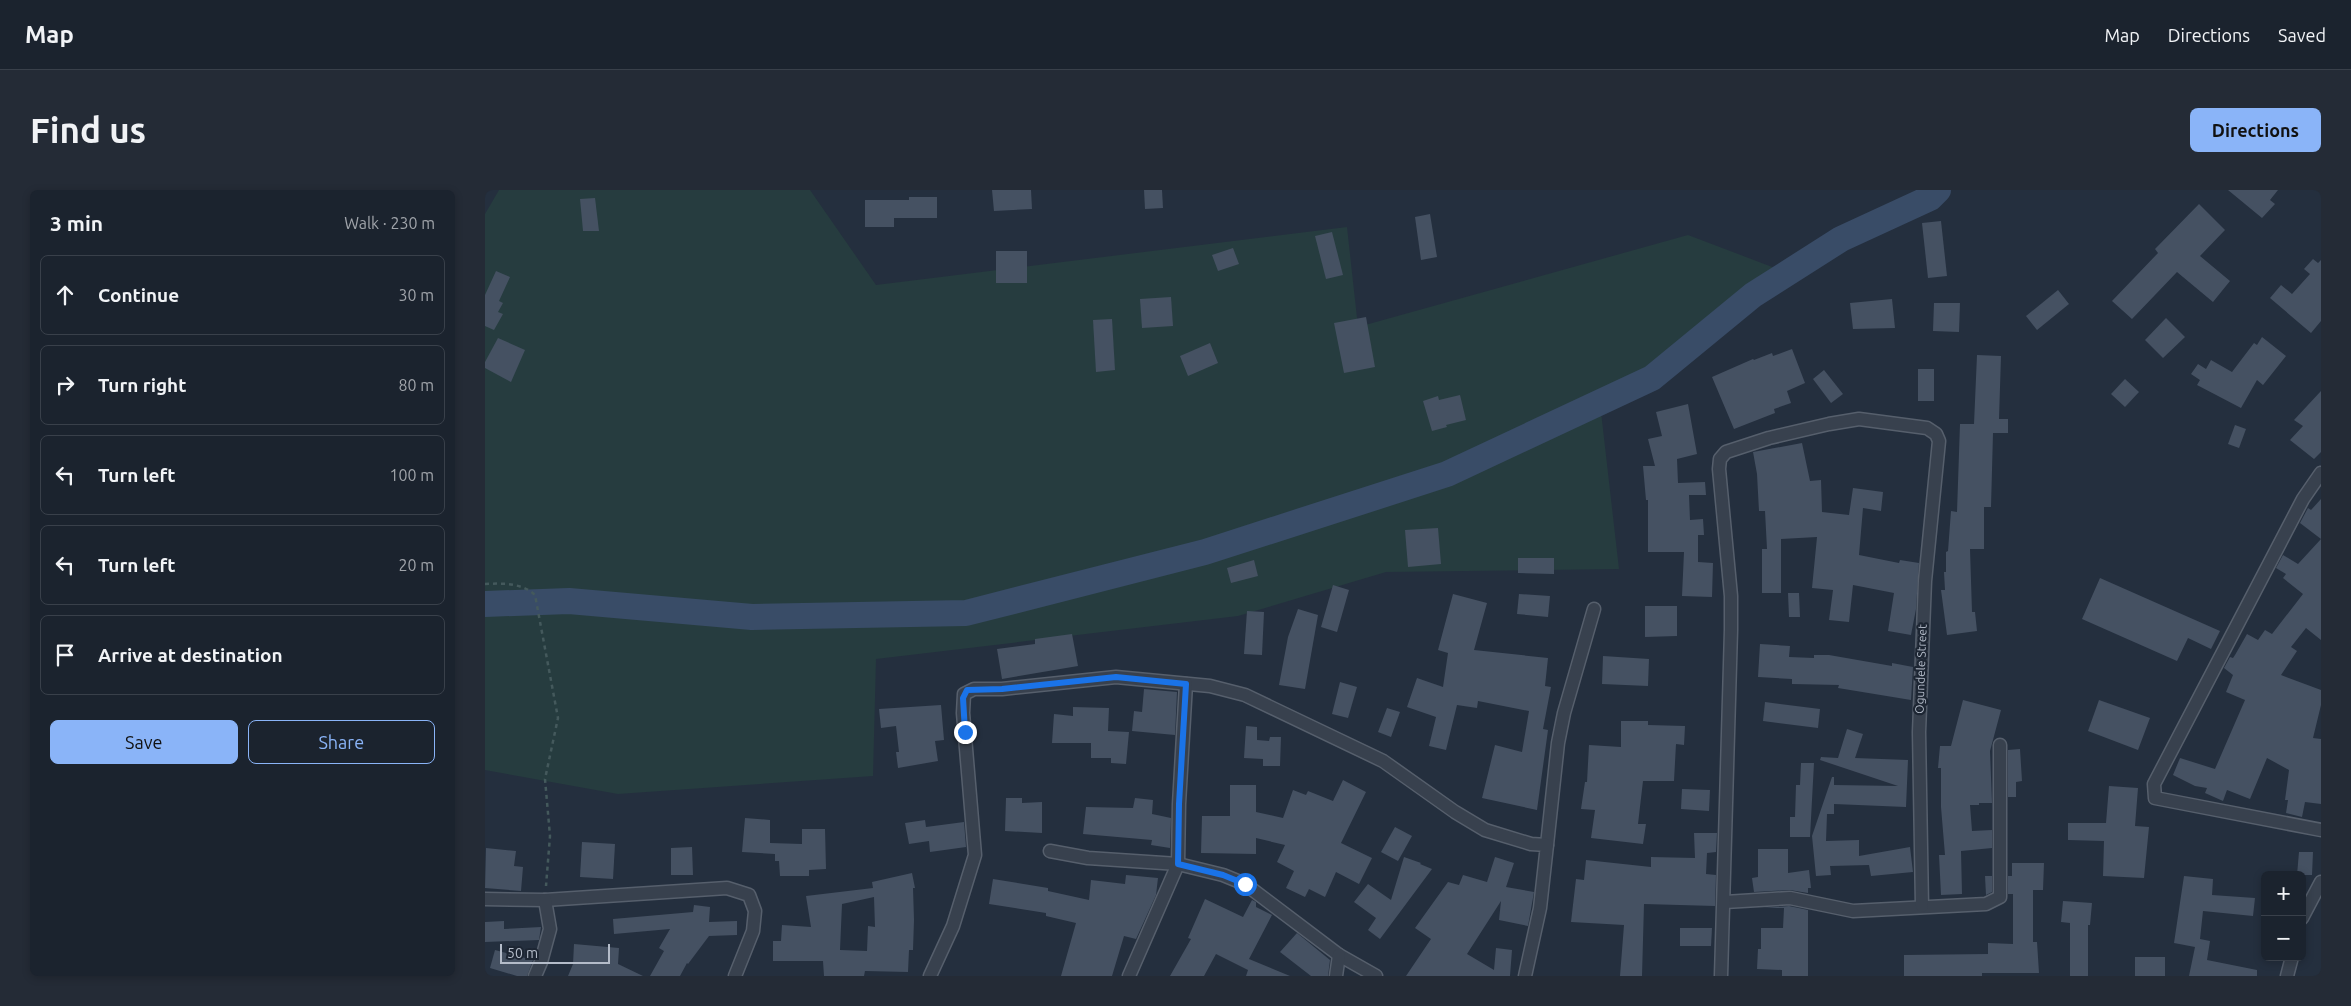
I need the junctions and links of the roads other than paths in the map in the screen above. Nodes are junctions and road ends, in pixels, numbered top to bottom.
1 (2321, 473) edge
2 (1594, 609) dead end
3 (1186, 684) junction
4 (2000, 745) dead end
5 (2321, 830) edge
6 (1547, 845) junction
7 (1050, 851) dead end
8 (1178, 864) junction
9 (2321, 882) edge
10 (485, 899) edge
11 (545, 900) junction
12 (1725, 902) junction
13 (1921, 906) junction
14 (2303, 916) edge
15 (1339, 955) junction
16 (2291, 961) edge
17 (535, 976) edge
18 (735, 976) edge
19 (930, 976) edge
20 (1129, 976) edge
21 (1336, 976) edge
22 (1376, 976) edge
23 (1525, 976) edge
24 (1721, 976) edge
25 (2287, 976) edge

1 - 5 street
2 - 6 street
3 - 6 street
3 - 8 street
3 - 19 street
4 - 13 street
6 - 23 street
7 - 8 street
8 - 15 street
8 - 20 street
9 - 14 street
10 - 11 street
11 - 17 street
11 - 18 street
12 - 13 street
12 - 13 street, Ogundele Street
12 - 24 street
15 - 21 street
15 - 22 street
16 - 25 street

